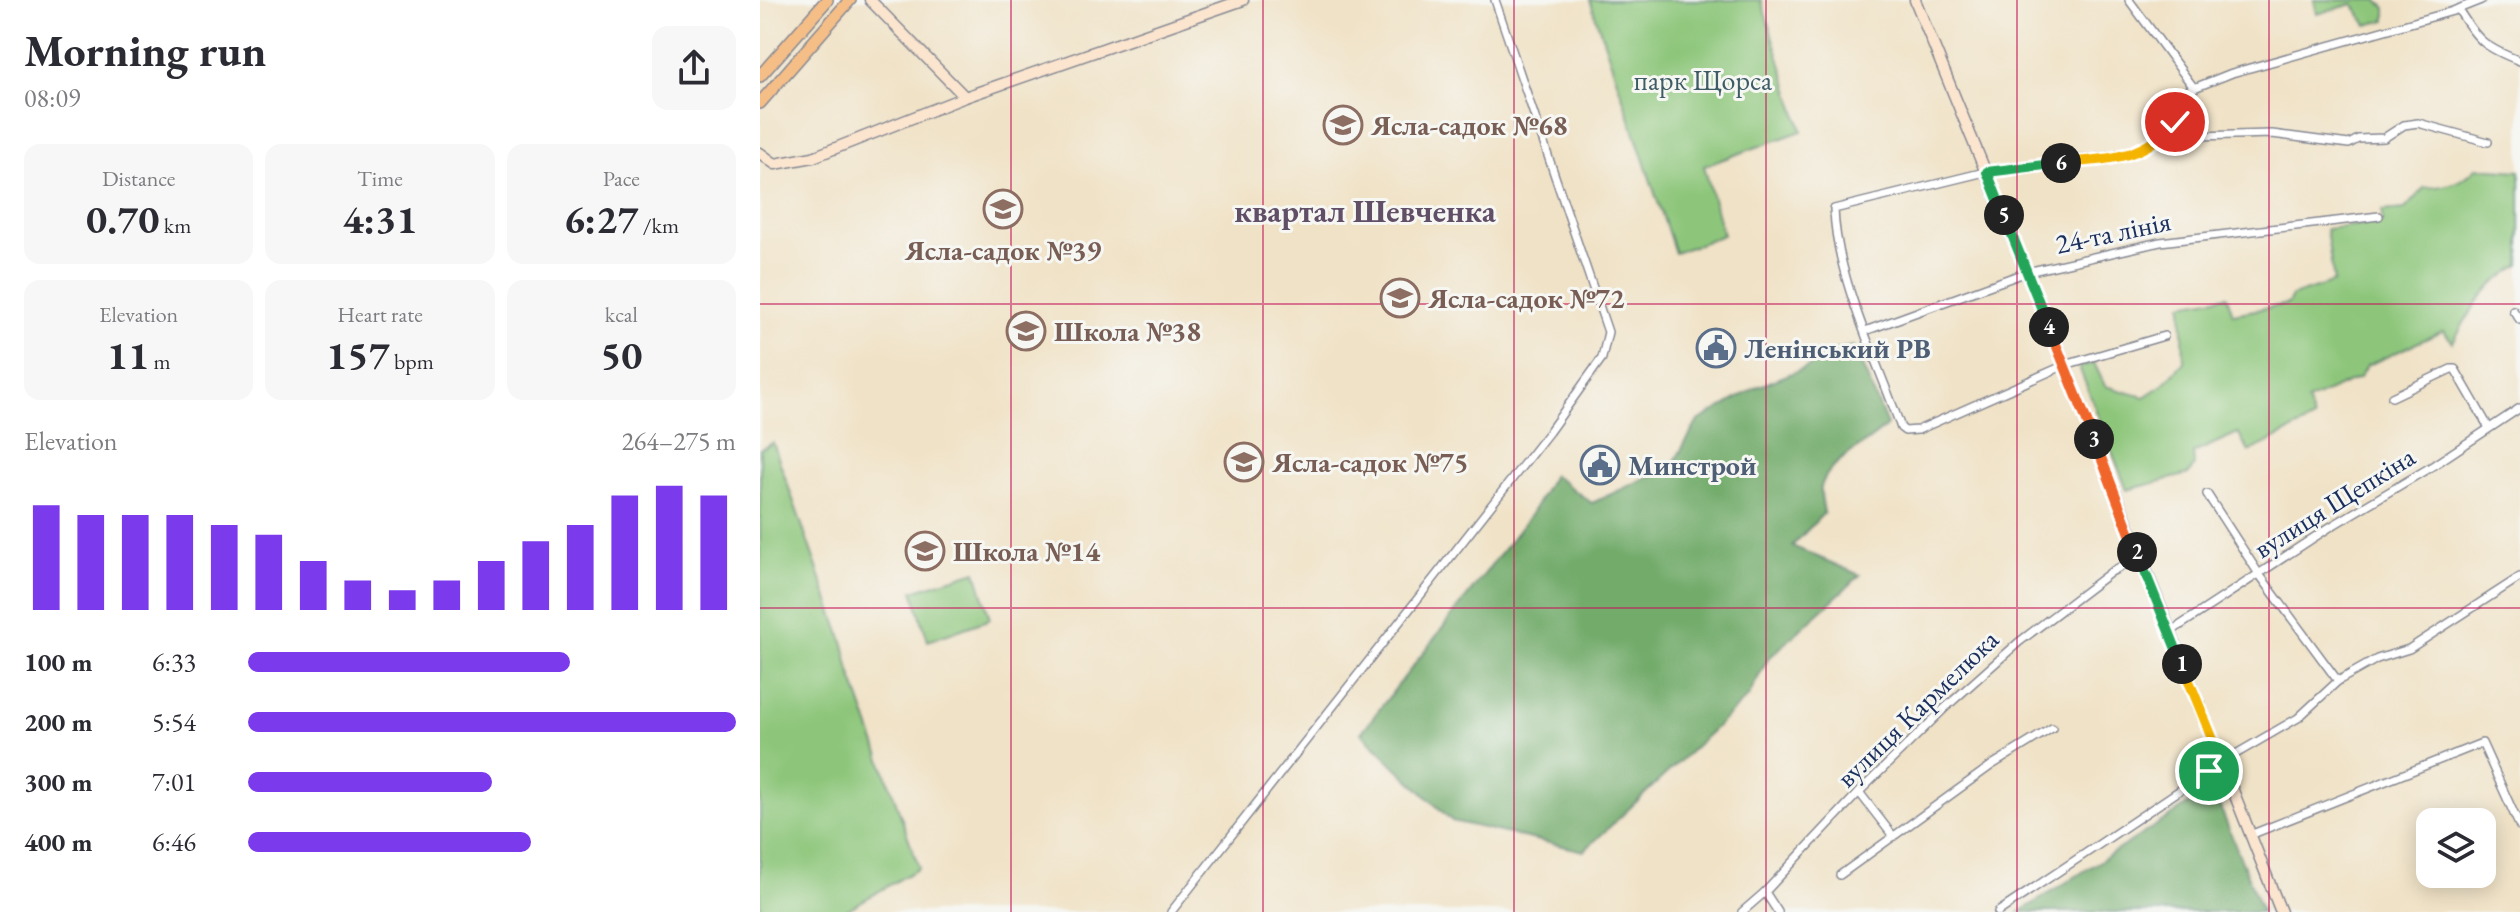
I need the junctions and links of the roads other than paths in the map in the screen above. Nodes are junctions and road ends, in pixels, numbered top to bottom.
1 (827, 0) edge
2 (850, 0) edge
3 (870, 0) edge
4 (1243, 0) edge
5 (1495, 0) edge
6 (1915, 0) edge
7 (2129, 0) edge
8 (2481, 0) edge
9 (2458, 9) junction
10 (2520, 61) edge
11 (760, 76) edge
12 (2194, 88) junction
13 (965, 97) junction
14 (760, 103) edge
15 (2169, 130) junction
16 (2488, 142) dead end
17 (760, 153) edge
18 (1987, 172) junction
19 (2379, 216) dead end
20 (2027, 272) junction
21 (2513, 310) dead end
22 (2520, 320) edge
23 (1865, 331) junction
24 (2164, 336) dead end
25 (2065, 365) junction
26 (2392, 397) dead end
27 (2520, 408) edge
28 (2489, 428) junction
29 (2207, 494) dead end
30 (2139, 557) junction
31 (2259, 574) junction
32 (2520, 577) edge
33 (2170, 632) junction
34 (2338, 681) junction
35 (2052, 728) dead end
36 (2222, 762) junction
37 (1859, 792) junction
38 (2520, 827) edge
39 (2250, 835) junction
40 (1893, 836) junction
41 (1840, 875) dead end
42 (1765, 892) junction
43 (1171, 912) edge
44 (1742, 912) edge
45 (1778, 912) edge
46 (1998, 912) edge
47 (2281, 912) edge

1 - 11 main road
2 - 14 main road
3 - 13 main road
4 - 13 main road
5 - 43 street
6 - 18 main road
7 - 12 street
8 - 9 street
9 - 10 street
9 - 12 street
12 - 15 street
13 - 17 main road
15 - 16 street
15 - 18 street
18 - 20 main road
18 - 23 street
19 - 20 street, 24-та лінія
20 - 23 street, 24-та лінія
20 - 25 main road
21 - 22 street
23 - 25 street
24 - 25 street
25 - 30 main road
26 - 28 street
27 - 28 street, вулиця Щепкіна
28 - 31 street, вулиця Щепкіна
29 - 31 street
30 - 33 main road
30 - 37 street, вулиця Кармелюка
31 - 33 street, вулиця Щепкіна
31 - 34 street
32 - 34 street
33 - 36 main road
34 - 36 street
35 - 40 street
36 - 39 main road
36 - 46 street
37 - 40 street
37 - 42 street, вулиця Кармелюка
38 - 39 street
39 - 47 main road
40 - 41 street
42 - 44 street, вулиця Кармелюка
42 - 45 street

